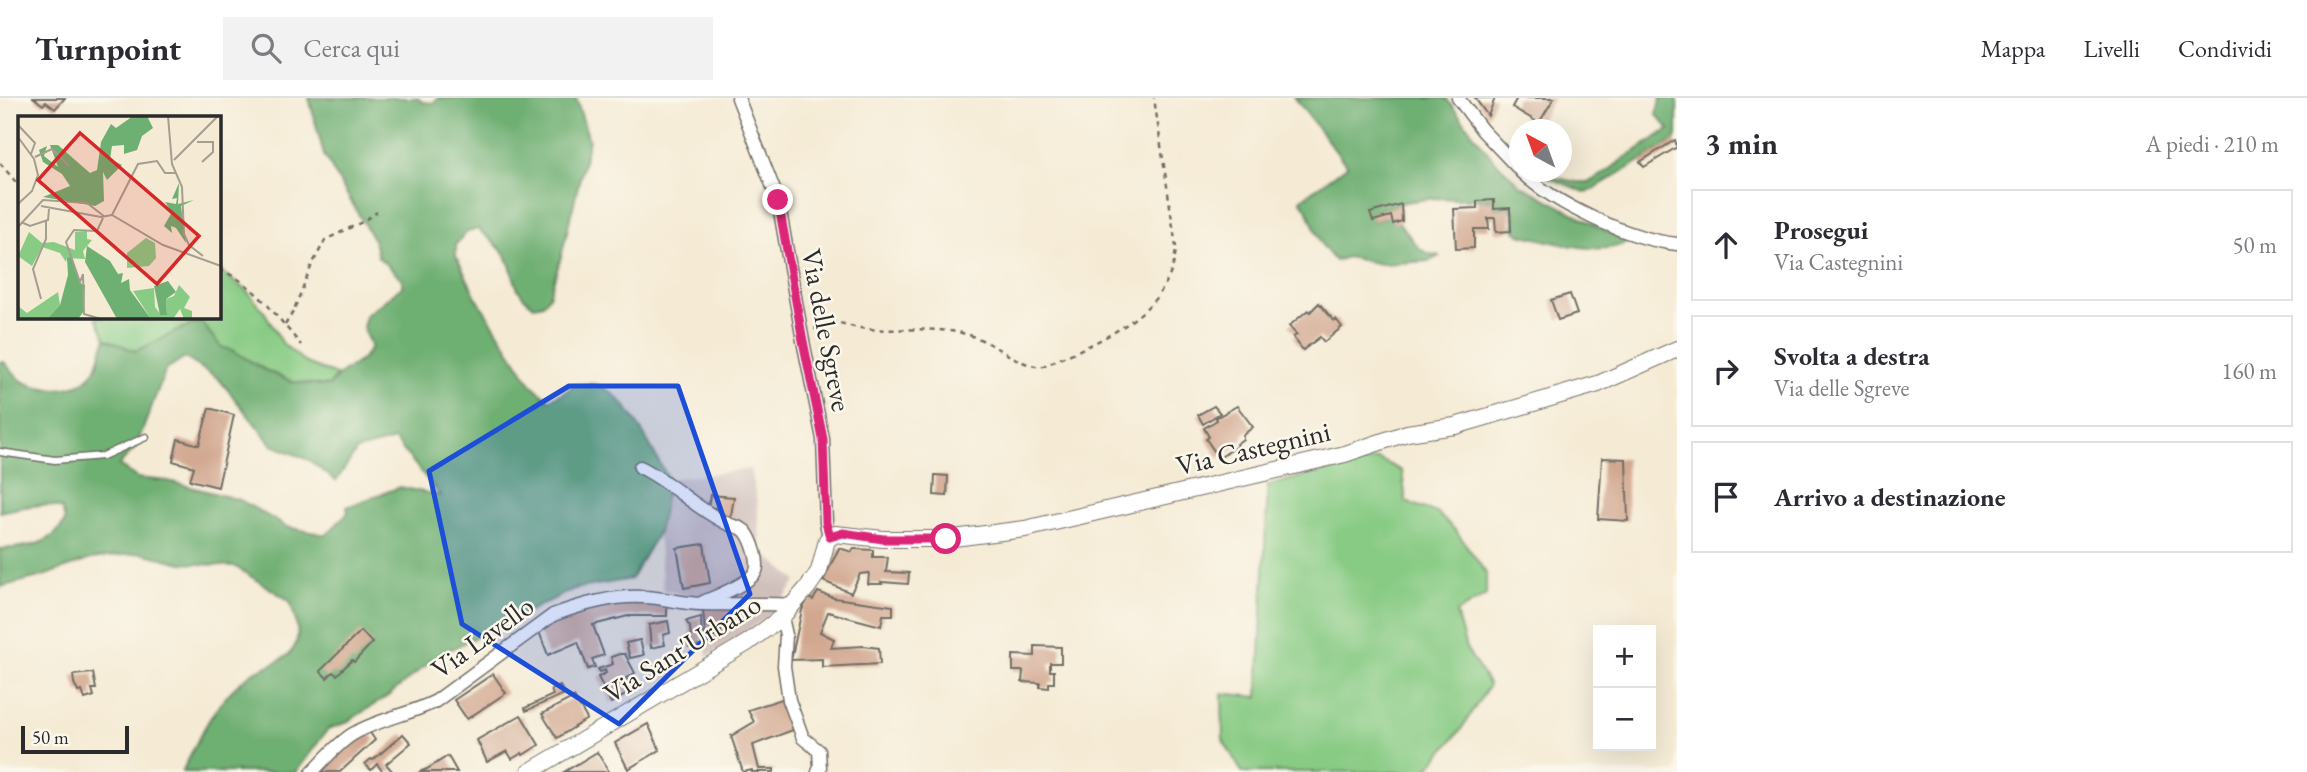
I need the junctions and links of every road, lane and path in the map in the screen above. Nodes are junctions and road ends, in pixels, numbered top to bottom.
1 (738, 98) edge
2 (1154, 98) edge
3 (1458, 98) edge
4 (1509, 159) edge
5 (0, 163) edge
6 (1535, 182) edge
7 (18, 185) edge
8 (377, 212) dead end
9 (1677, 244) edge
10 (220, 270) edge
11 (285, 326) junction
12 (301, 345) dead end
13 (1677, 349) edge
14 (805, 350) junction
15 (146, 437) dead end
16 (0, 452) edge
17 (640, 467) dead end
18 (830, 537) junction
19 (700, 604) junction
20 (794, 605) junction
21 (782, 617) junction
22 (312, 772) edge
23 (529, 772) edge
24 (818, 772) edge

1 - 14 street, Via delle Sgreve
2 - 14 path
3 - 4 street
5 - 7 path
6 - 9 street
8 - 11 path
10 - 11 path
11 - 12 path
13 - 18 street, Via Castegnini
14 - 18 street, Via delle Sgreve
15 - 16 lane
17 - 19 street
18 - 20 street, Via Sant'Urbano
19 - 20 street, Via Lavello
19 - 22 street, Via Lavello
20 - 21 street, Via Sant'Urbano
21 - 23 street, Via Sant'Urbano
21 - 24 street

